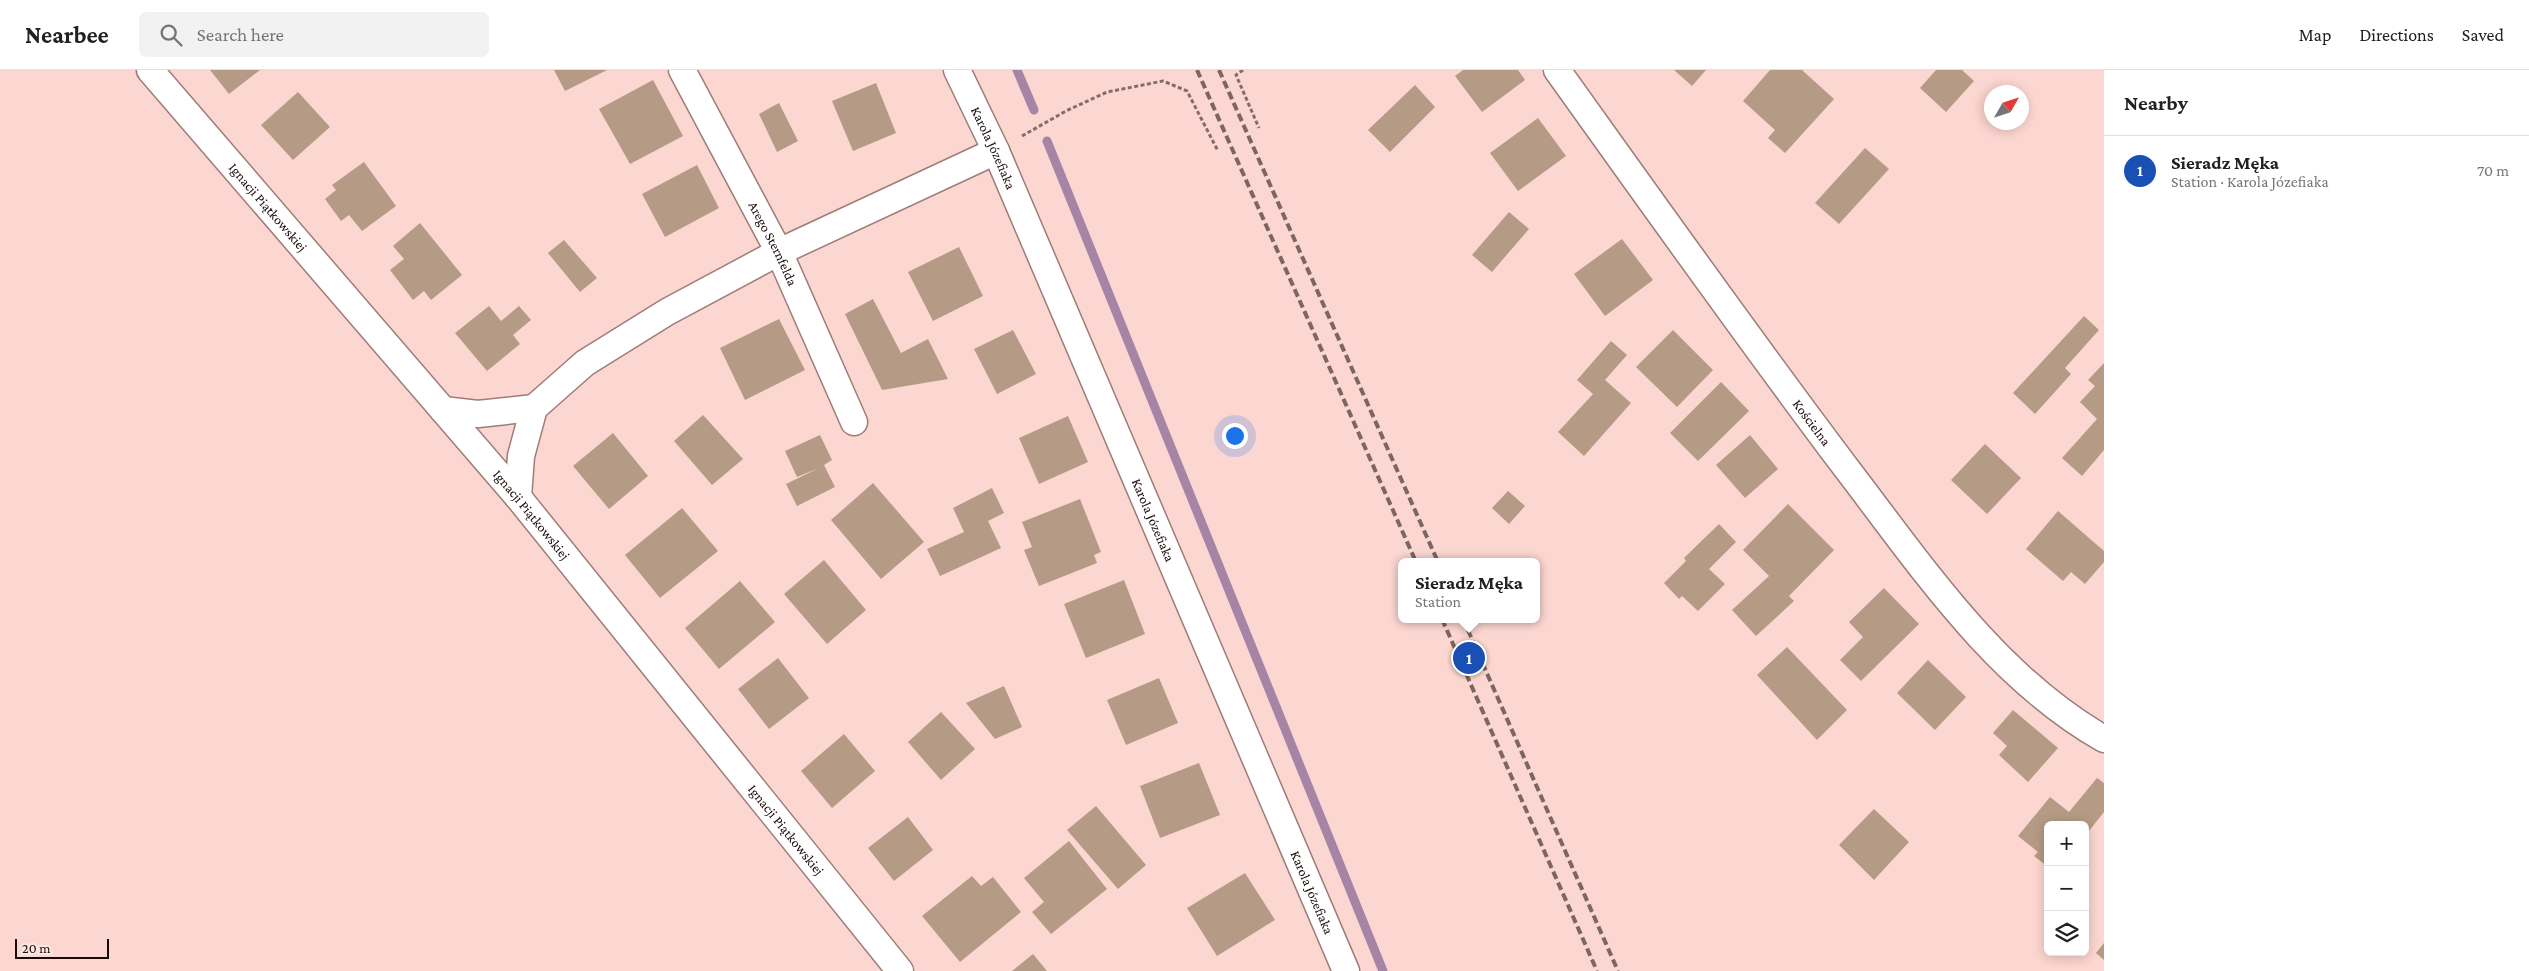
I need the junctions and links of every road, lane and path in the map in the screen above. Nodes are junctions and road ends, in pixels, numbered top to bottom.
1 (150, 70) edge
2 (682, 70) edge
3 (957, 70) edge
4 (1243, 70) edge
5 (1557, 70) edge
6 (1259, 128) dead end
7 (996, 151) junction
8 (1218, 151) dead end
9 (778, 252) junction
10 (534, 408) junction
11 (443, 410) junction
12 (854, 422) dead end
13 (518, 497) junction
14 (2104, 739) edge
15 (900, 971) edge
16 (1346, 971) edge

1 - 11 street, Ignacji Piątkowskiej
2 - 9 street, Arego Sternfelda
3 - 7 street, Karola Józefiaka
4 - 6 path
5 - 14 street, Kościelna
7 - 8 path
7 - 9 street
7 - 16 street, Karola Józefiaka
9 - 10 street
9 - 12 street, Arego Sternfelda
10 - 11 street
10 - 13 street
11 - 13 street, Ignacji Piątkowskiej
13 - 15 street, Ignacji Piątkowskiej

